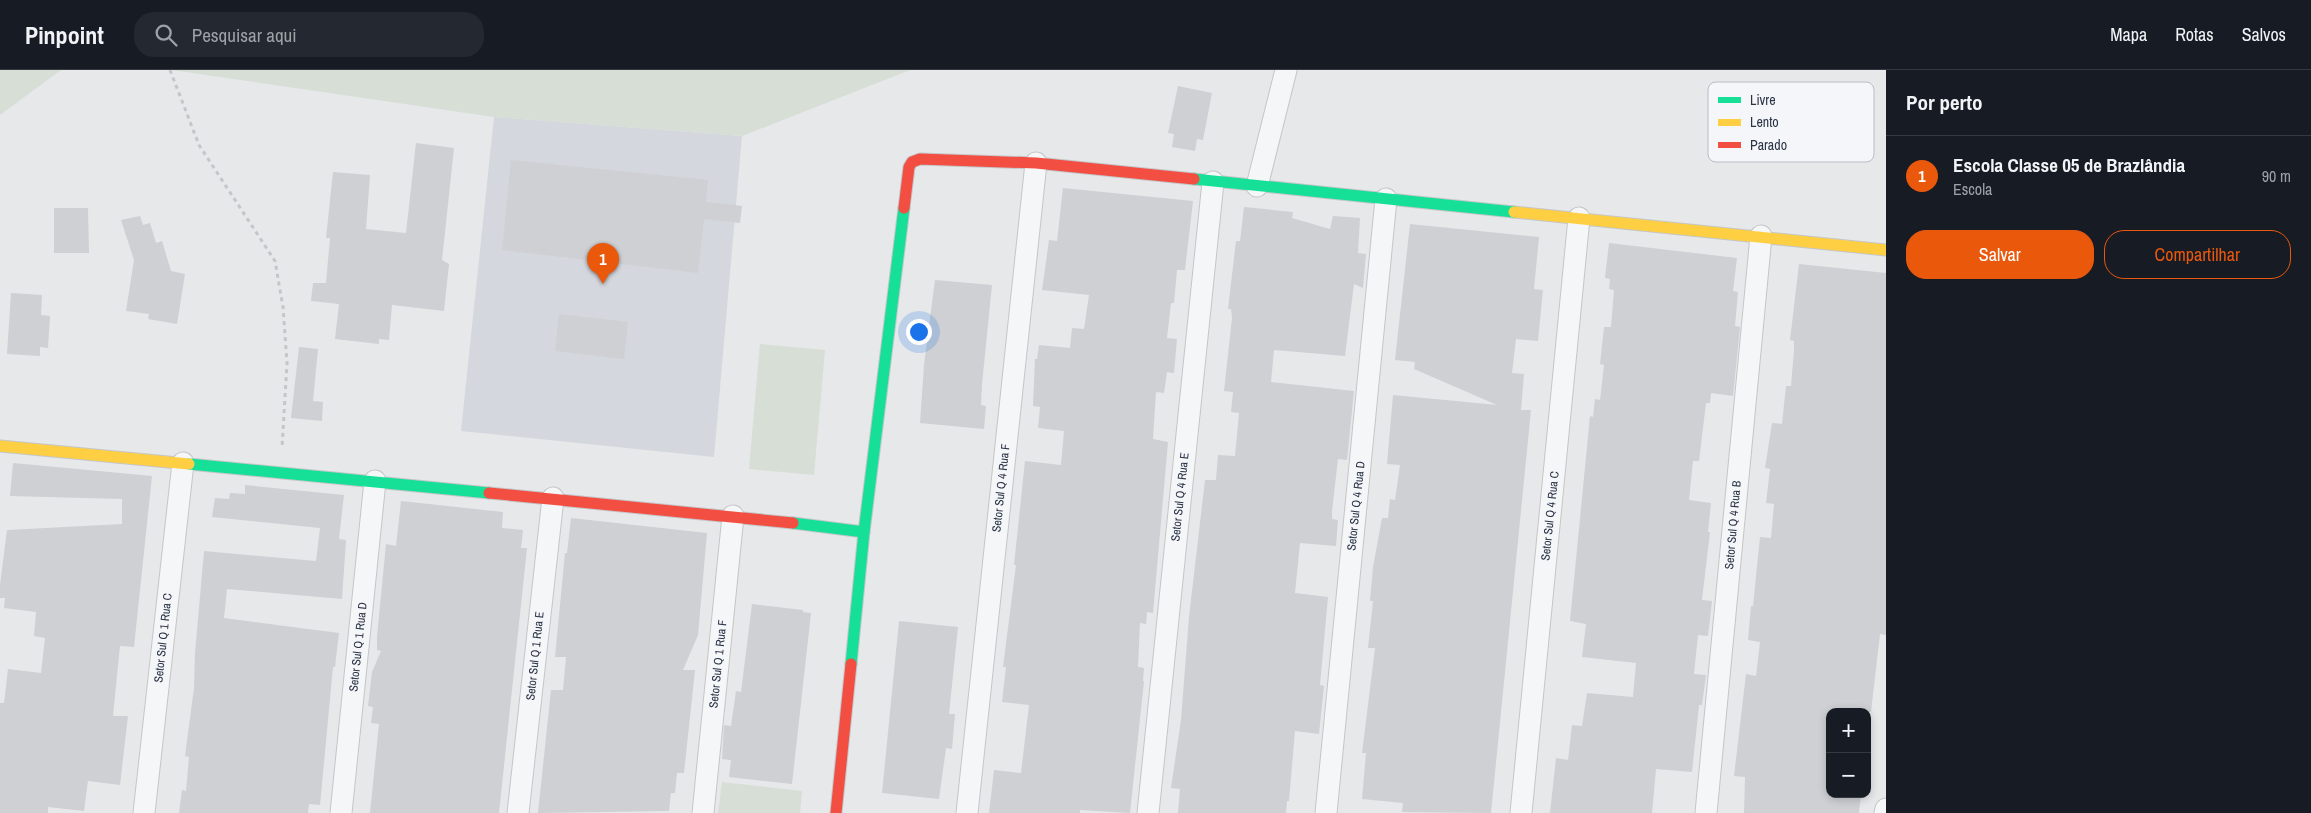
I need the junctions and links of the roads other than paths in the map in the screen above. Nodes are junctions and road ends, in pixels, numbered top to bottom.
1 (1286, 70) edge
2 (1036, 164) junction
3 (1213, 182) junction
4 (1257, 186) junction
5 (1386, 199) junction
6 (1579, 218) junction
7 (1761, 236) junction
8 (1886, 250) edge
9 (0, 447) edge
10 (183, 463) junction
11 (375, 481) junction
12 (553, 498) junction
13 (732, 516) junction
14 (864, 532) junction
15 (1886, 808) edge
16 (144, 813) edge
17 (341, 813) edge
18 (518, 813) edge
19 (703, 813) edge
20 (836, 813) edge
21 (967, 813) edge
22 (1148, 813) edge
23 (1326, 813) edge
24 (1521, 813) edge
25 (1706, 813) edge
26 (1886, 813) edge

1 - 4 street
2 - 3 street
2 - 14 street
2 - 21 street, Setor Sul Q 4 Rua F
3 - 4 street
3 - 22 street, Setor Sul Q 4 Rua E
4 - 5 street
5 - 6 street
5 - 23 street, Setor Sul Q 4 Rua D
6 - 7 street
6 - 24 street, Setor Sul Q 4 Rua C
7 - 8 street
7 - 25 street, Setor Sul Q 4 Rua B
9 - 10 street
10 - 11 street
10 - 16 street, Setor Sul Q 1 Rua C
11 - 12 street
11 - 17 street, Setor Sul Q 1 Rua D
12 - 13 street
12 - 18 street, Setor Sul Q 1 Rua E
13 - 14 street
13 - 19 street, Setor Sul Q 1 Rua F
14 - 20 street
15 - 26 street

